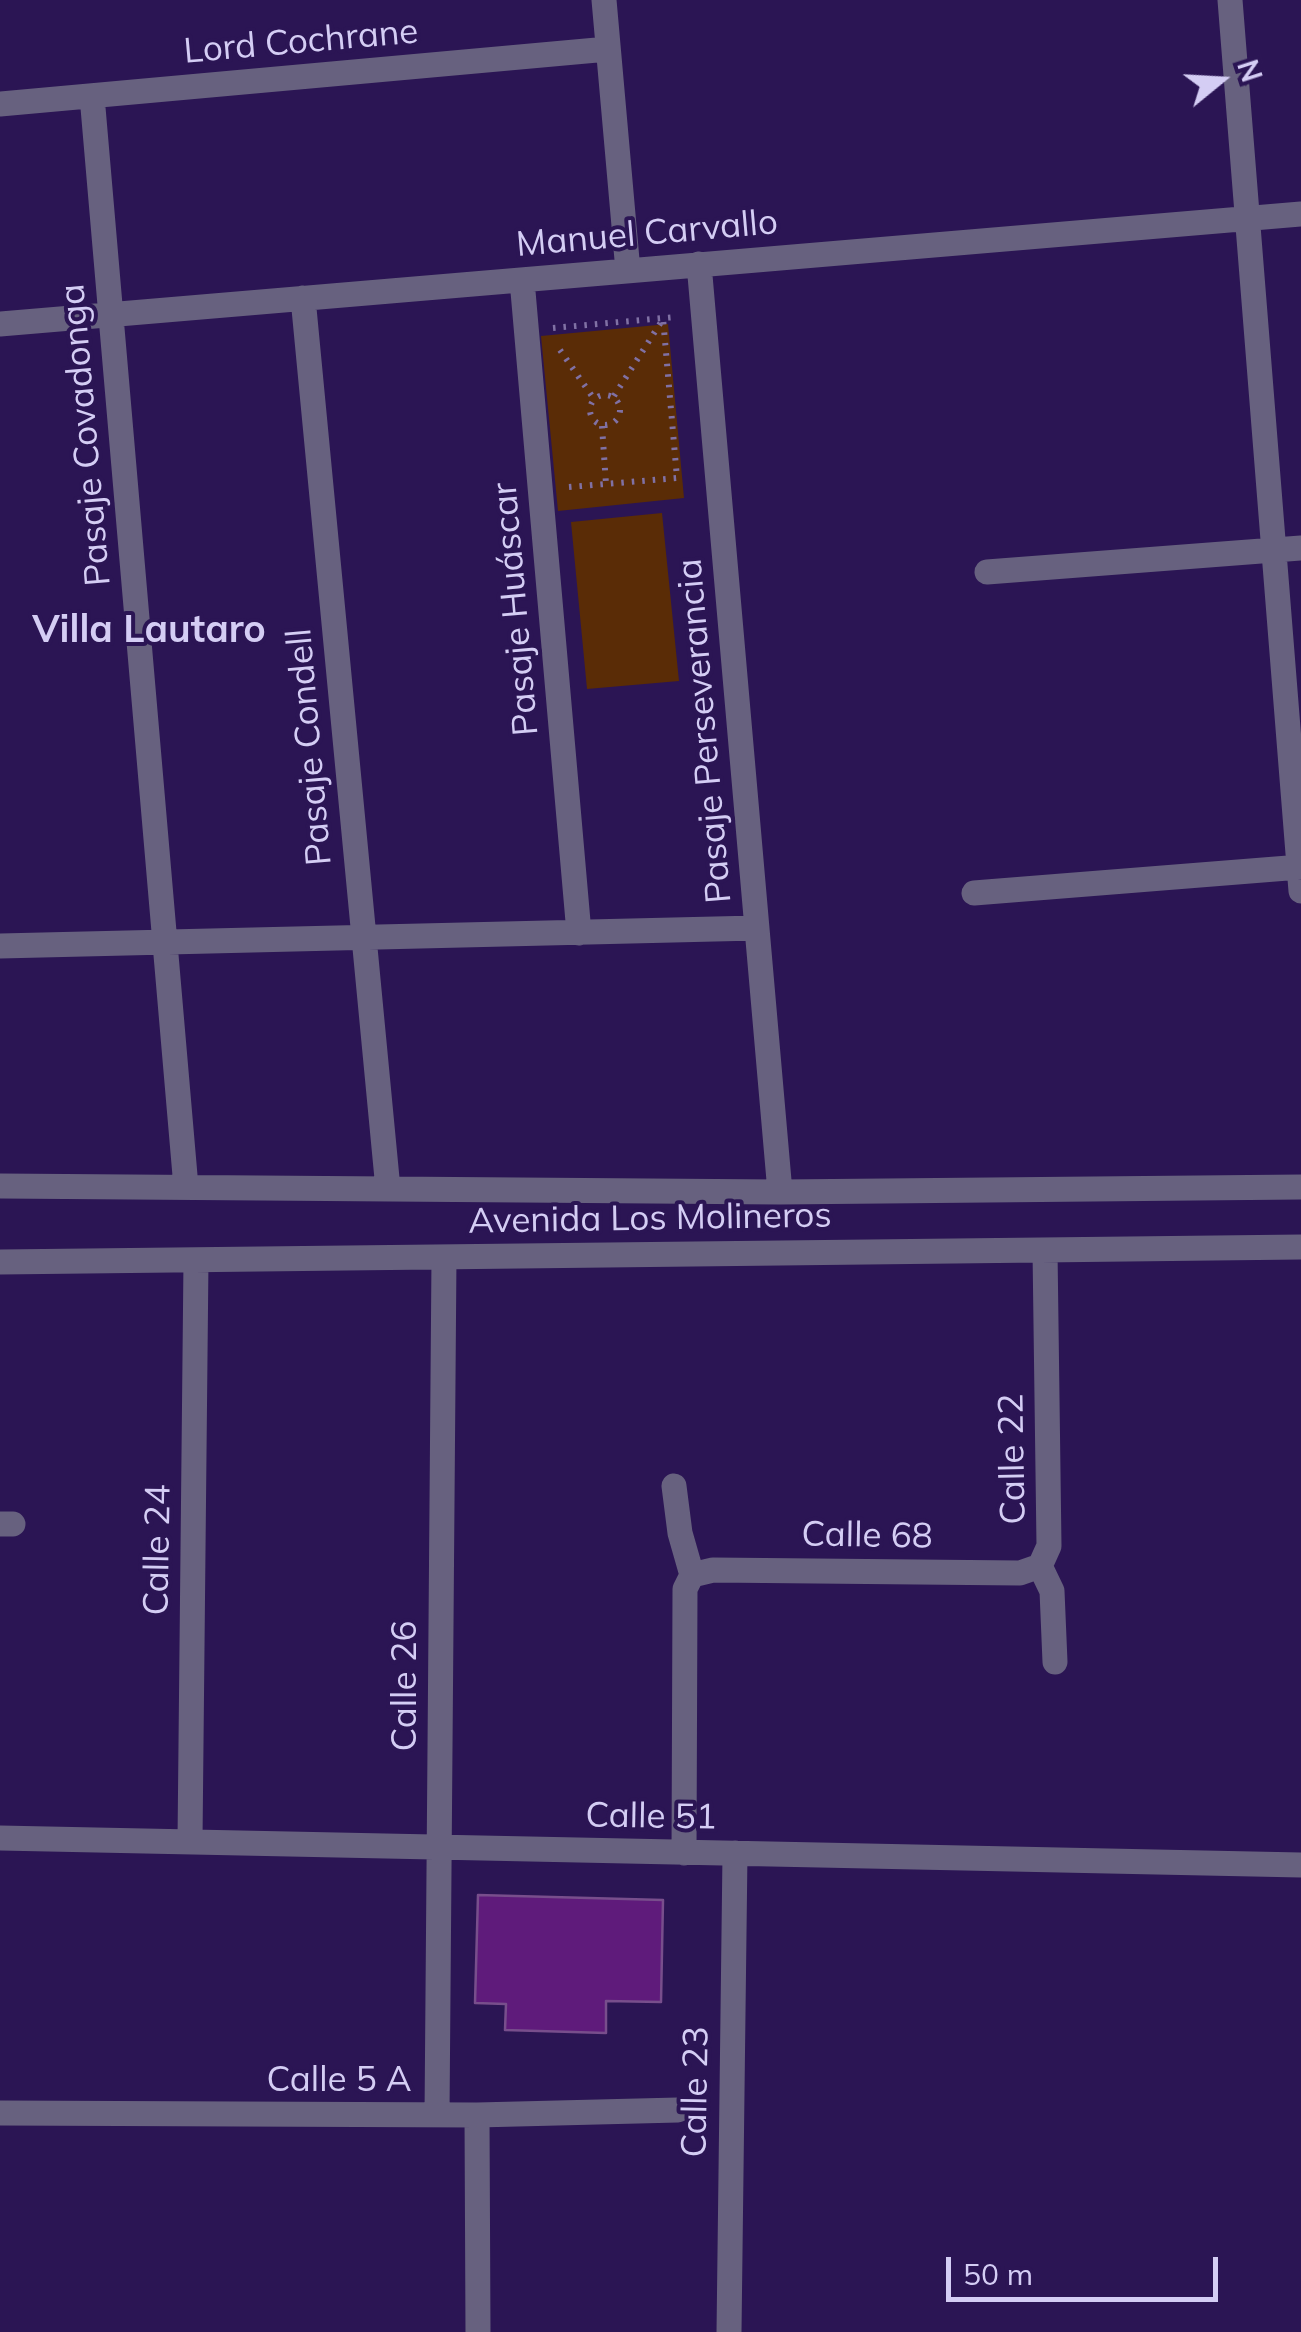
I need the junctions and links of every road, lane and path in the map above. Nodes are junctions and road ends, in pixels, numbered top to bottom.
1 (604, 0) edge
2 (1230, 0) edge
3 (608, 49) junction
4 (92, 96) junction
5 (0, 104) edge
6 (1301, 214) edge
7 (1248, 218) junction
8 (699, 264) junction
9 (628, 271) junction
10 (522, 280) junction
11 (303, 298) junction
12 (110, 315) junction
13 (663, 318) junction
14 (0, 324) edge
15 (614, 396) junction
16 (594, 399) junction
17 (602, 426) junction
18 (606, 484) junction
19 (559, 488) dead end
20 (1301, 548) edge
21 (1274, 550) junction
22 (987, 572) dead end
23 (1300, 875) edge
24 (974, 894) dead end
25 (757, 928) junction
26 (579, 933) junction
27 (364, 938) junction
28 (165, 942) junction
29 (0, 946) edge
30 (0, 1186) edge
31 (186, 1187) junction
32 (1301, 1187) edge
33 (388, 1188) junction
34 (780, 1192) junction
35 (1301, 1247) edge
36 (1046, 1250) junction
37 (444, 1257) junction
38 (196, 1260) junction
39 (0, 1262) edge
40 (674, 1486) dead end
41 (1040, 1566) junction
42 (692, 1576) junction
43 (1056, 1662) dead end
44 (0, 1838) edge
45 (190, 1840) junction
46 (439, 1848) junction
47 (684, 1852) junction
48 (735, 1854) junction
49 (1301, 1865) edge
50 (678, 2110) dead end
51 (0, 2114) edge
52 (437, 2115) junction
53 (477, 2115) junction
54 (478, 2332) edge
55 (728, 2332) edge

1 - 3 street
2 - 7 street
3 - 4 street, Lord Cochrane
3 - 9 street
4 - 5 street, Lord Cochrane
4 - 12 street, Pasaje Covadonga
6 - 7 street, Manuel Carvallo
7 - 8 street, Manuel Carvallo
7 - 21 street
8 - 9 street, Manuel Carvallo
8 - 25 street, Pasaje Perseverancia
9 - 10 street, Manuel Carvallo
10 - 11 street, Manuel Carvallo
10 - 26 street, Pasaje Huáscar
11 - 12 street, Manuel Carvallo
11 - 27 street, Pasaje Condell
12 - 14 street, Manuel Carvallo
12 - 28 street, Pasaje Covadonga
13 - 15 path
13 - 16 path
13 - 18 path
15 - 16 path
15 - 17 path
16 - 17 path
17 - 18 path
18 - 19 path
20 - 21 street
21 - 22 street
21 - 23 street
23 - 24 street
25 - 26 street
25 - 34 street, Pasaje Perseverancia
26 - 27 street
27 - 28 street
27 - 33 street, Pasaje Condell
28 - 29 street
28 - 31 street, Pasaje Covadonga
30 - 31 street, Avenida Los Molineros
31 - 33 street, Avenida Los Molineros
32 - 34 street, Avenida Los Molineros
33 - 34 street, Avenida Los Molineros
35 - 36 street, Avenida Los Molineros
36 - 37 street, Avenida Los Molineros
36 - 41 street, Calle 22
37 - 38 street, Avenida Los Molineros
37 - 46 street, Calle 26
38 - 39 street, Avenida Los Molineros
38 - 45 street, Calle 24
40 - 42 street
41 - 42 street, Calle 68
41 - 43 street, Calle 22
42 - 47 street
44 - 45 street, Calle 51
45 - 46 street, Calle 51
46 - 47 street, Calle 51
46 - 52 street, Calle 26
47 - 48 street, Calle 51
48 - 49 street, Calle 51
48 - 55 street, Calle 23
50 - 53 street, Calle 5 A
51 - 52 street, Calle 5 A
52 - 53 street, Calle 5 A
53 - 54 street

